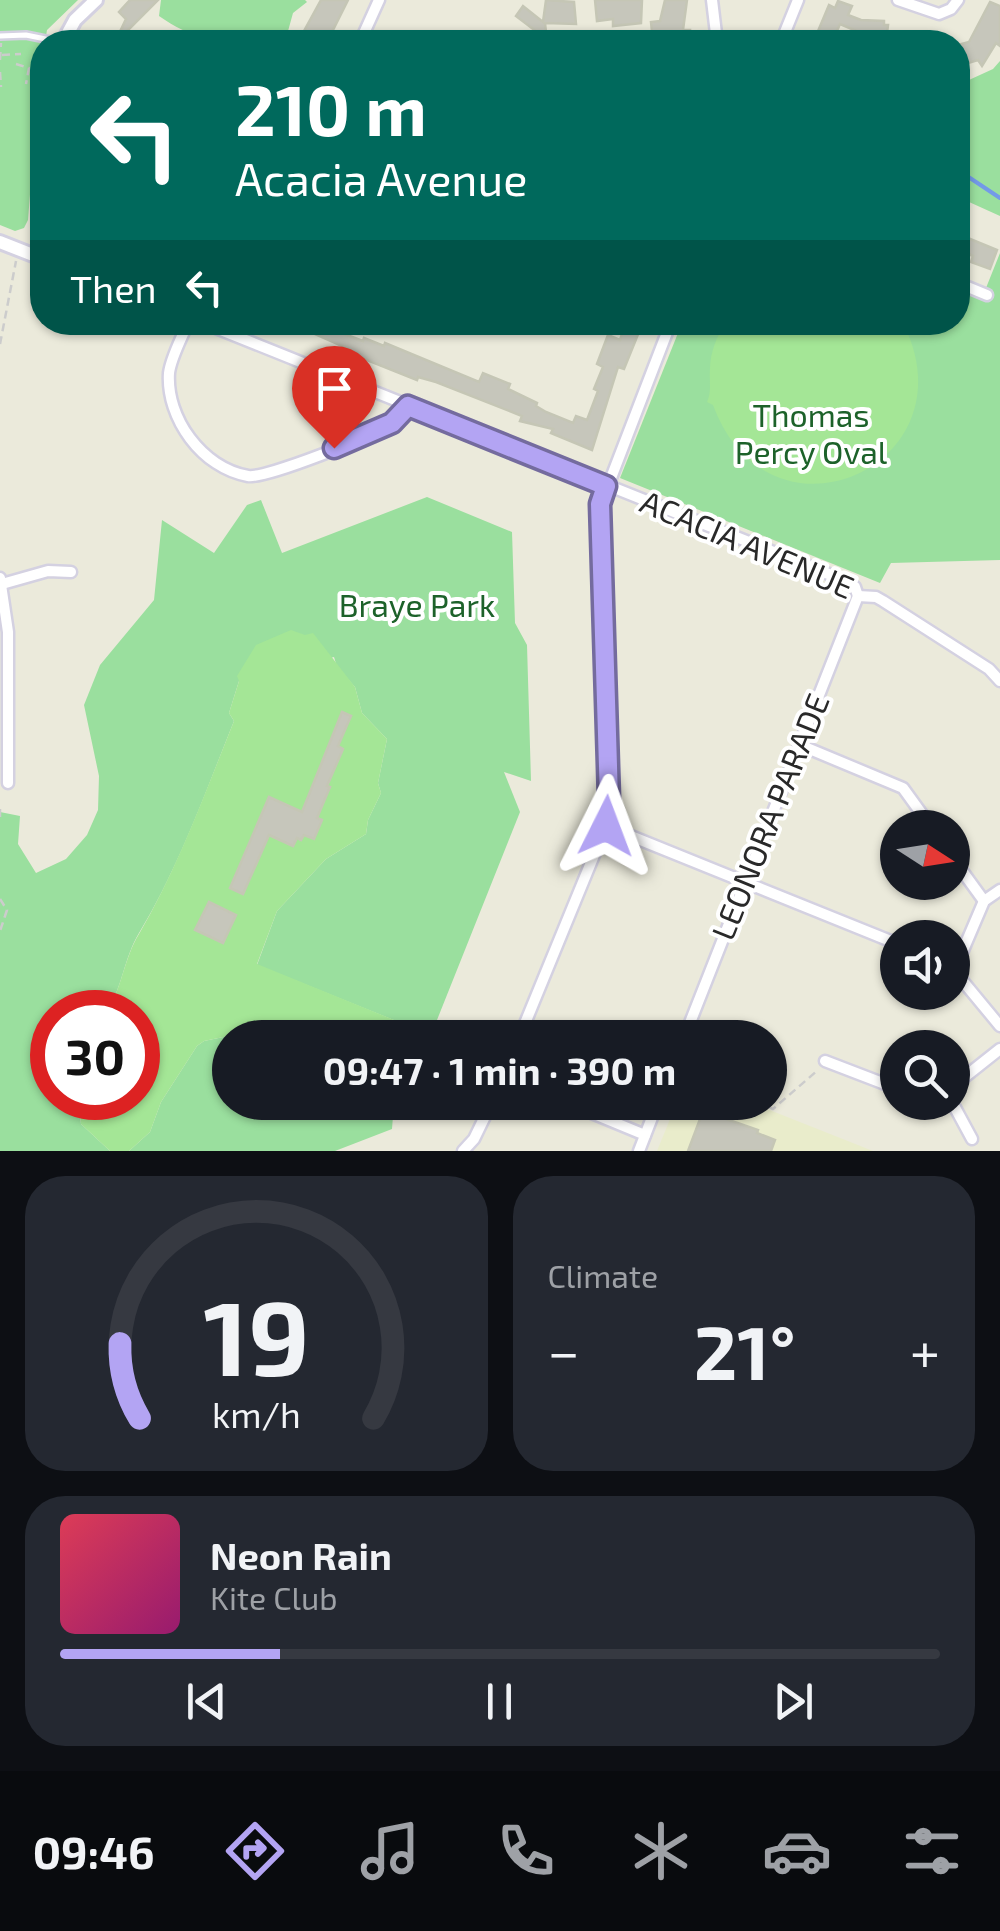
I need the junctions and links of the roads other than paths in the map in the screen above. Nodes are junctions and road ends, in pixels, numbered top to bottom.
1 (96, 0) edge
2 (380, 0) edge
3 (712, 0) edge
4 (798, 0) edge
5 (898, 0) edge
6 (958, 0) edge
7 (69, 30) edge
8 (366, 30) edge
9 (716, 30) edge
10 (786, 30) edge
11 (0, 36) edge
12 (30, 36) edge
13 (0, 242) edge
14 (30, 254) edge
15 (970, 288) edge
16 (987, 295) dead end
17 (183, 335) edge
18 (234, 335) edge
19 (666, 335) edge
20 (408, 406) junction
21 (606, 486) junction
22 (71, 572) dead end
23 (1, 581) edge
24 (858, 596) junction
25 (1000, 682) edge
26 (800, 745) junction
27 (8, 782) dead end
28 (918, 810) edge
29 (606, 826) junction
30 (970, 882) edge
31 (745, 884) junction
32 (1000, 890) edge
33 (984, 901) junction
34 (970, 932) edge
35 (880, 937) edge
36 (970, 988) edge
37 (526, 1020) edge
38 (691, 1020) edge
39 (1000, 1026) edge
40 (1000, 1050) edge
41 (825, 1061) road end
42 (970, 1073) edge
43 (880, 1082) edge
44 (483, 1120) edge
45 (608, 1120) edge
46 (651, 1120) edge
47 (962, 1120) edge
48 (645, 1136) junction
49 (972, 1139) dead end
50 (463, 1151) edge
51 (639, 1151) edge

1 - 7 street
2 - 8 street
3 - 9 street
4 - 10 street
5 - 6 street
11 - 12 lane
13 - 14 street
15 - 16 street
17 - 20 street
18 - 20 street, ACACIA AVENUE
19 - 21 street
20 - 21 street, ACACIA AVENUE
21 - 24 street, ACACIA AVENUE
21 - 29 street
22 - 23 street
23 - 27 street
24 - 25 street, ACACIA AVENUE
24 - 26 street, LEONORA PARADE
26 - 28 street
26 - 31 street, LEONORA PARADE
29 - 31 street
29 - 37 street
30 - 33 street
31 - 35 street
31 - 38 street, LEONORA PARADE
32 - 33 street
33 - 34 street
36 - 39 street
40 - 42 street
41 - 43 street
44 - 50 street
45 - 48 street
46 - 48 street
47 - 49 street
48 - 51 street

